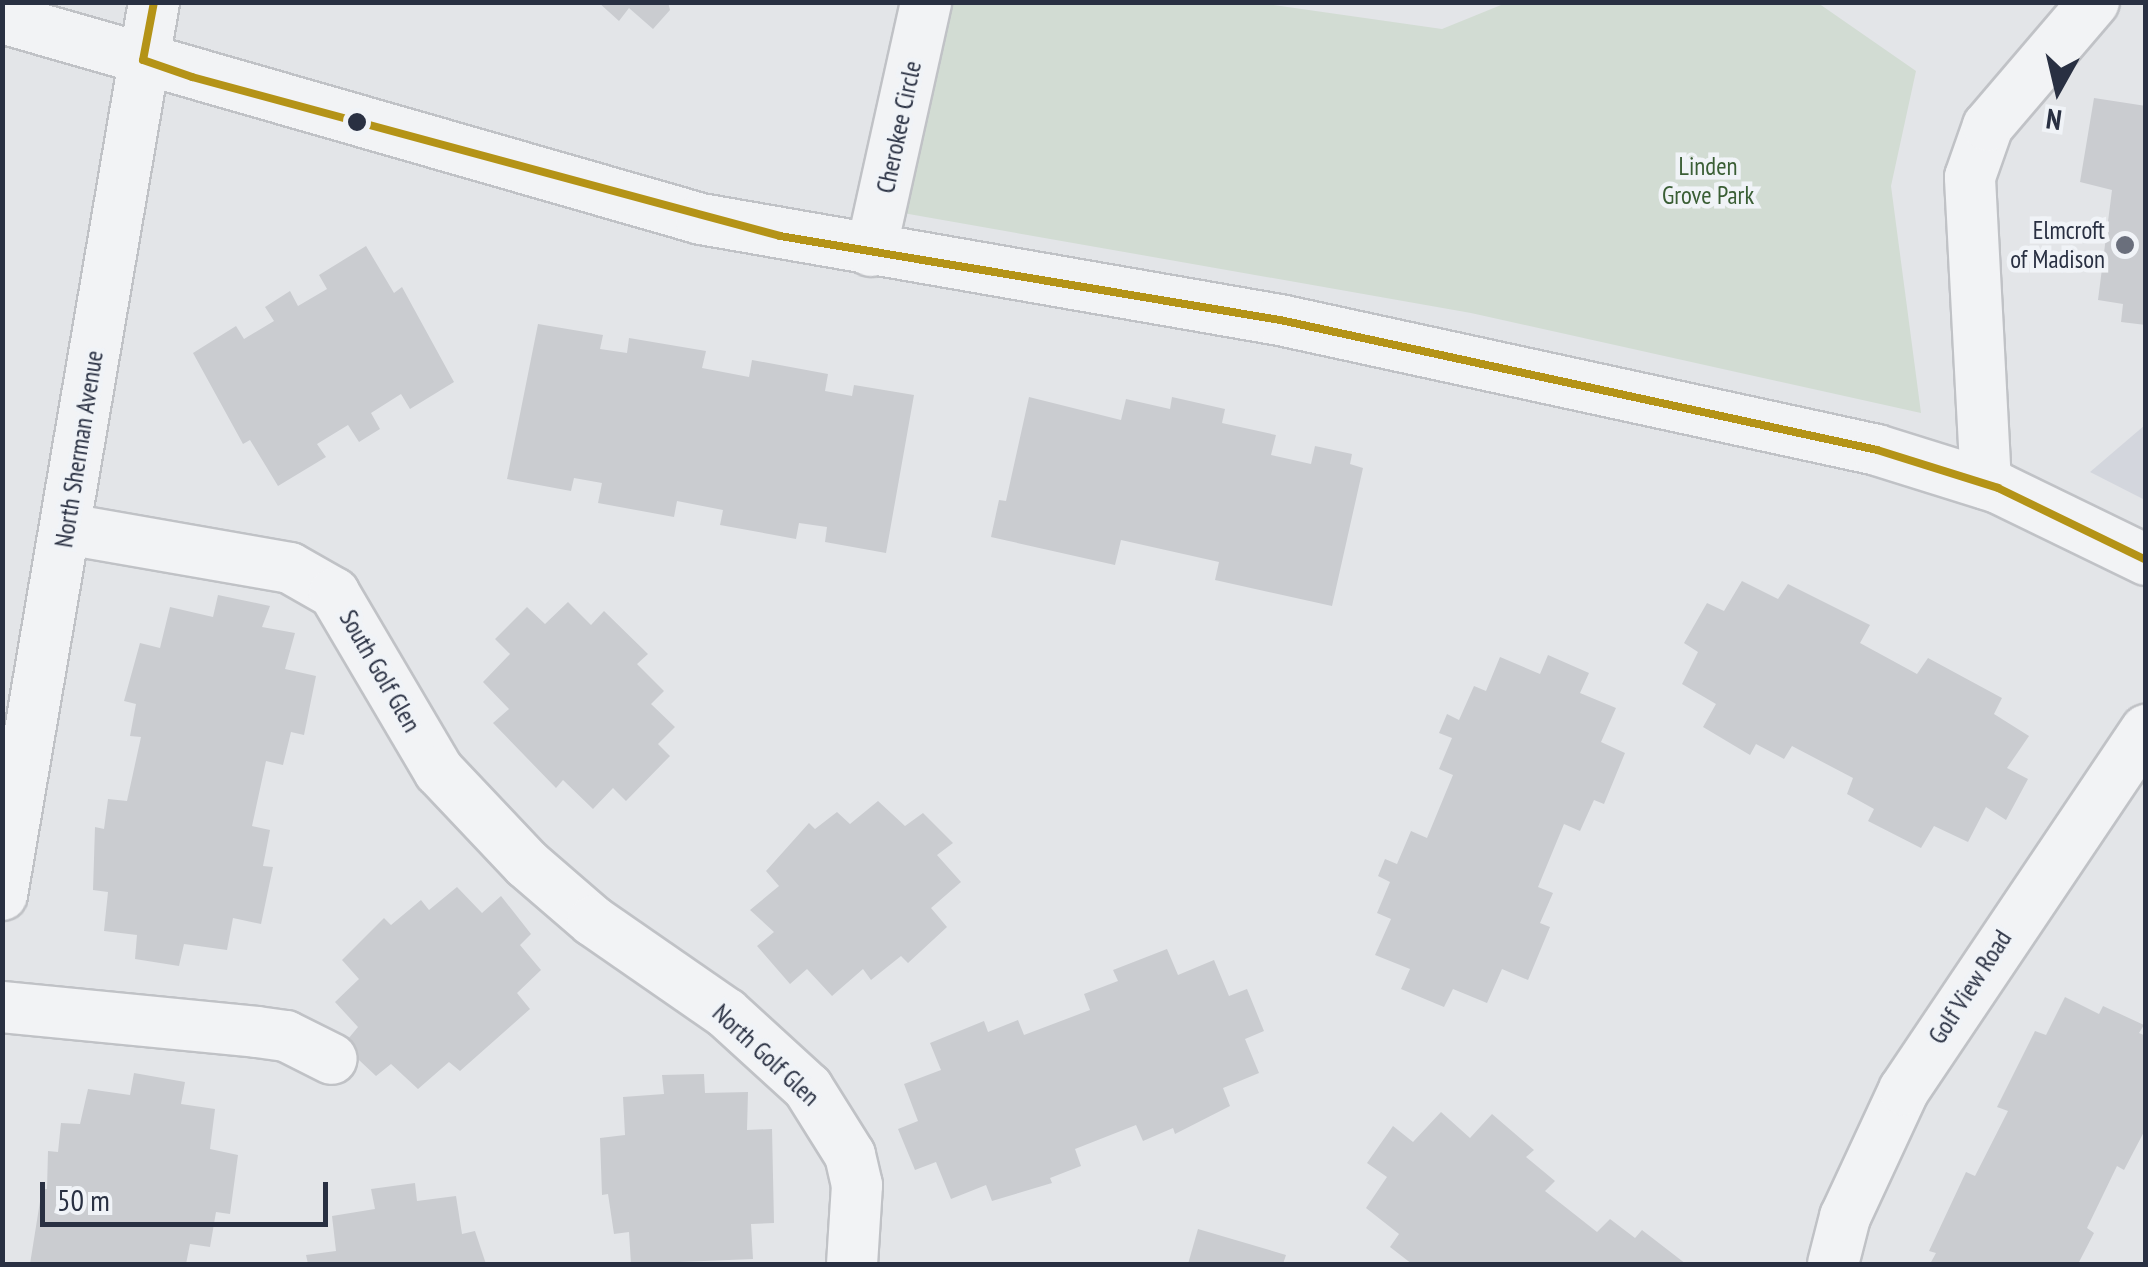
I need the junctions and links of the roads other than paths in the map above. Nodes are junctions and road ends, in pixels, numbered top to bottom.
1 (154, 2) edge
2 (926, 2) edge
3 (2094, 2) edge
4 (2, 18) edge
5 (143, 60) junction
6 (872, 252) junction
7 (1986, 484) junction
8 (67, 529) junction
9 (2146, 560) edge
10 (2146, 730) edge
11 (2, 895) edge
12 (575, 906) joint
13 (2, 1007) edge
14 (332, 1059) dead end
15 (852, 1264) edge
16 (1833, 1264) edge

1 - 5 street, North Sherman Avenue
2 - 6 street, Cherokee Circle
3 - 7 street
4 - 5 street
5 - 6 street
5 - 8 street, North Sherman Avenue
6 - 7 street
7 - 9 street
8 - 11 street, North Sherman Avenue
8 - 12 street, South Golf Glen
10 - 16 street, Golf View Road
12 - 15 street, North Golf Glen
13 - 14 street

